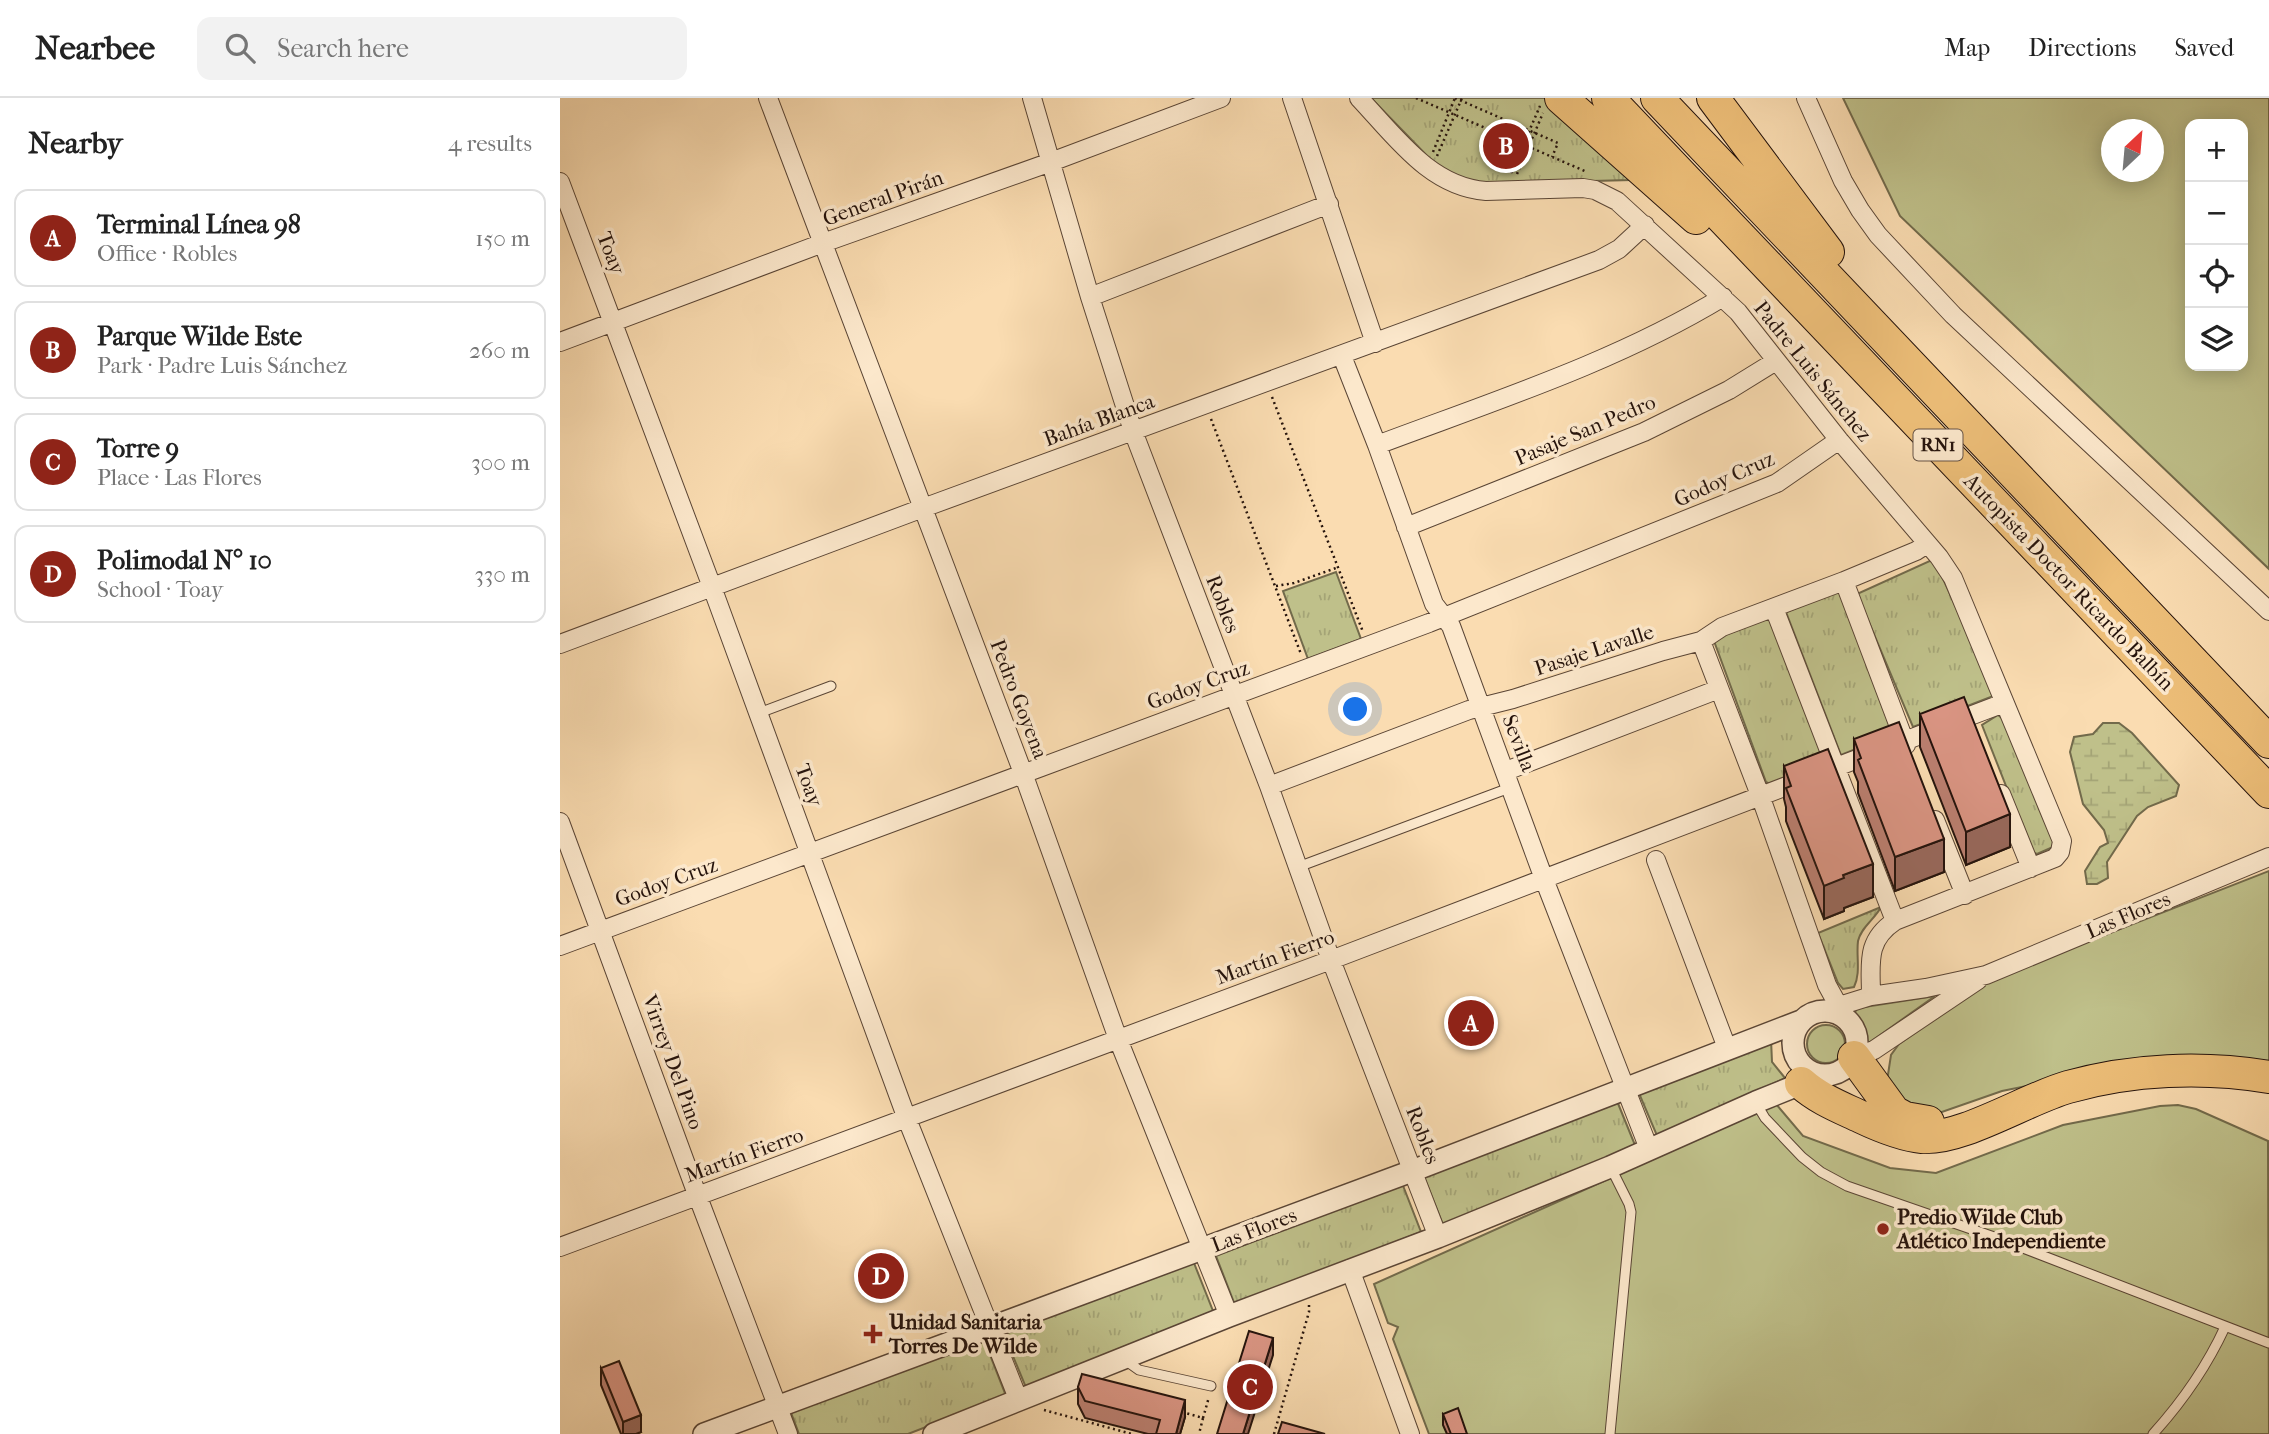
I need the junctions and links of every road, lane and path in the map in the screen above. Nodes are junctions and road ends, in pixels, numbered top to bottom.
1 (768, 98) edge
2 (1032, 98) edge
3 (1221, 98) edge
4 (1292, 98) edge
5 (1359, 98) edge
6 (1416, 98) edge
7 (1455, 98) edge
8 (1608, 98) edge
9 (1657, 98) edge
10 (1713, 98) edge
11 (1806, 98) edge
12 (1461, 99) edge
13 (1550, 100) edge
14 (1449, 112) junction
15 (1455, 115) junction
16 (1530, 130) junction
17 (1535, 133) junction
18 (1523, 144) junction
19 (1529, 146) junction
20 (1437, 157) junction
21 (1552, 157) junction
22 (1051, 162) junction
23 (1443, 162) dead end
24 (1580, 175) dead end
25 (1514, 179) dead end
26 (1508, 180) dead end
27 (560, 183) edge
28 (1329, 204) junction
29 (1645, 225) junction
30 (823, 243) junction
31 (1768, 268) junction
32 (1090, 297) junction
33 (1723, 297) junction
34 (612, 323) junction
35 (560, 342) edge
36 (1375, 343) junction
37 (1342, 356) junction
38 (1776, 361) junction
39 (1267, 383) junction
40 (1933, 388) junction
41 (1205, 406) junction
42 (1133, 431) junction
43 (1839, 440) junction
44 (1377, 444) junction
45 (923, 508) junction
46 (1406, 527) junction
47 (1927, 544) junction
48 (1338, 567) junction
49 (1844, 581) junction
50 (1276, 586) junction
51 (712, 587) junction
52 (1774, 608) junction
53 (2269, 611) edge
54 (1445, 616) junction
55 (1701, 641) junction
56 (560, 644) edge
57 (1368, 645) junction
58 (1307, 668) junction
59 (831, 686) dead end
60 (1720, 690) junction
61 (1234, 696) junction
62 (2004, 703) junction
63 (1481, 707) junction
64 (759, 713) junction
65 (1904, 740) junction
66 (2269, 742) edge
67 (1835, 766) junction
68 (1914, 766) edge
69 (1023, 773) junction
70 (1509, 779) junction
71 (1995, 779) edge
72 (1269, 786) junction
73 (2269, 792) edge
74 (1760, 795) junction
75 (1930, 804) edge
76 (560, 822) edge
77 (810, 853) junction
78 (2269, 857) edge
79 (1656, 860) dead end
80 (1298, 867) junction
81 (2031, 868) junction
82 (1545, 879) junction
83 (1965, 894) junction
84 (1895, 921) junction
85 (600, 930) junction
86 (560, 946) edge
87 (1331, 960) junction
88 (1986, 975) junction
89 (1871, 996) junction
90 (1836, 1011) junction
91 (1801, 1021) junction
92 (1118, 1039) junction
93 (1727, 1048) junction
94 (1854, 1057) junction
95 (2269, 1077) edge
96 (1812, 1079) junction
97 (1624, 1087) junction
98 (2032, 1100) junction
99 (1756, 1102) junction
100 (907, 1119) junction
101 (1649, 1149) junction
102 (1610, 1167) junction
103 (1412, 1171) junction
104 (698, 1197) junction
105 (1438, 1237) junction
106 (560, 1247) edge
107 (1201, 1250) junction
108 (1350, 1269) junction
109 (1304, 1288) junction
110 (1229, 1316) junction
111 (990, 1327) junction
112 (2225, 1327) junction
113 (2269, 1343) edge
114 (1123, 1359) junction
115 (1212, 1387) joint
116 (1019, 1401) junction
117 (1053, 1404) dead end
118 (778, 1407) junction
119 (1177, 1411) edge
120 (1203, 1418) junction
121 (1109, 1428) junction
122 (704, 1434) edge
123 (788, 1434) edge
124 (934, 1434) edge
125 (1107, 1434) edge
126 (1132, 1434) edge
127 (1199, 1434) edge
128 (1274, 1434) edge
129 (1410, 1434) edge
130 (1610, 1434) edge
131 (2153, 1434) edge

1 - 30 street, Pedro Goyena
2 - 22 street, Robles
3 - 22 street, General Pirán
4 - 28 street
5 - 29 street, Padre Luis Sánchez
6 - 14 path
7 - 12 path
7 - 14 path
8 - 31 highway, Autopista Doctor Ricardo Balbín / RN1
9 - 40 highway, Autopista Doctor Ricardo Balbín / RN1
10 - 40 highway
11 - 53 street
12 - 15 path
12 - 16 path
13 - 16 path
13 - 17 path
13 - 31 highway
14 - 15 path
14 - 20 path
15 - 18 path
15 - 20 path
16 - 17 path
16 - 18 path
17 - 19 path
17 - 21 path
18 - 19 path
18 - 26 path
19 - 21 path
19 - 25 path
20 - 23 path
21 - 24 path
22 - 30 street, General Pirán
22 - 32 street, Robles
27 - 34 street, Toay
28 - 32 street
28 - 36 street
29 - 33 street, Padre Luis Sánchez
29 - 36 street, Bahía Blanca
30 - 34 street, General Pirán
30 - 45 street, Pedro Goyena
31 - 73 highway, Autopista Doctor Ricardo Balbín / RN1
32 - 42 street, Robles
33 - 38 street, Padre Luis Sánchez
33 - 44 street
34 - 35 street, General Pirán
34 - 51 street, Toay
36 - 37 street, Bahía Blanca
37 - 39 street, Bahía Blanca
37 - 44 street, Sevilla
38 - 43 street, Padre Luis Sánchez
38 - 46 street, Pasaje San Pedro
39 - 41 street, Bahía Blanca
39 - 48 path
40 - 66 highway, Autopista Doctor Ricardo Balbín / RN1
41 - 42 street, Bahía Blanca
41 - 50 path
42 - 45 street, Bahía Blanca
42 - 61 street, Robles
43 - 47 street, Padre Luis Sánchez
43 - 54 street, Godoy Cruz
44 - 46 street, Sevilla
45 - 51 street, Bahía Blanca
45 - 69 street, Pedro Goyena
46 - 54 street, Sevilla
47 - 49 street, Pasaje Lavalle
47 - 62 street, Padre Luis Sánchez
48 - 50 path
48 - 57 path
49 - 52 street, Pasaje Lavalle
49 - 65 street
50 - 58 path
51 - 56 street, Bahía Blanca
51 - 64 street, Toay
52 - 55 street, Pasaje Lavalle
52 - 67 street
54 - 57 street, Godoy Cruz
54 - 63 street, Sevilla
55 - 60 street
55 - 63 street, Pasaje Lavalle
57 - 58 street, Godoy Cruz
58 - 61 street, Godoy Cruz
59 - 64 lane
60 - 70 street
60 - 74 street
61 - 69 street, Godoy Cruz
61 - 72 street, Robles
62 - 65 street, Martín Fierro
62 - 81 street, Padre Luis Sánchez
63 - 70 street, Sevilla
63 - 72 street, Pasaje Lavalle
64 - 77 street, Toay
65 - 67 street, Martín Fierro
65 - 68 street
67 - 74 street, Martín Fierro
67 - 84 street
69 - 77 street, Godoy Cruz
69 - 92 street, Pedro Goyena
70 - 80 lane
70 - 82 street, Sevilla
71 - 81 street
72 - 80 street, Robles
74 - 82 street, Martín Fierro
74 - 90 street
75 - 83 street
76 - 85 street, Virrey Del Pino
77 - 85 street, Godoy Cruz
77 - 100 street, Toay
78 - 88 street, Las Flores
79 - 93 street
80 - 87 street, Robles
81 - 83 street
82 - 87 street, Martín Fierro
82 - 97 street, Sevilla
83 - 84 street
84 - 89 street
85 - 86 street, Godoy Cruz
85 - 104 street, Virrey Del Pino
87 - 92 street, Martín Fierro
87 - 103 street, Robles
88 - 89 street, Las Flores
88 - 94 street, Las Flores
89 - 90 street, Las Flores
90 - 91 street
90 - 94 street
91 - 93 street, Las Flores
91 - 96 street
92 - 100 street, Martín Fierro
92 - 107 street, Pedro Goyena
93 - 97 street, Las Flores
94 - 96 street
94 - 98 highway
95 - 98 highway
96 - 98 highway
96 - 99 street
97 - 101 street, Sevilla
97 - 103 street, Las Flores
99 - 101 street
99 - 112 lane
100 - 104 street, Martín Fierro
100 - 111 street, Toay
101 - 102 street
102 - 105 street
102 - 130 lane
103 - 105 street, Robles
103 - 107 street, Las Flores
104 - 106 street, Martín Fierro
104 - 118 street, Virrey Del Pino
105 - 108 street
107 - 110 street, Pedro Goyena
107 - 111 street, Las Flores
108 - 109 street
108 - 129 street
109 - 110 street
109 - 128 path
110 - 114 street
111 - 116 street, Toay
111 - 118 street, Las Flores
112 - 113 lane
112 - 131 lane
114 - 115 lane
114 - 116 street
115 - 120 path
116 - 124 street
117 - 121 path
118 - 122 street, Las Flores
118 - 123 street, Virrey Del Pino
119 - 120 path
120 - 127 path
121 - 125 path
121 - 126 path

